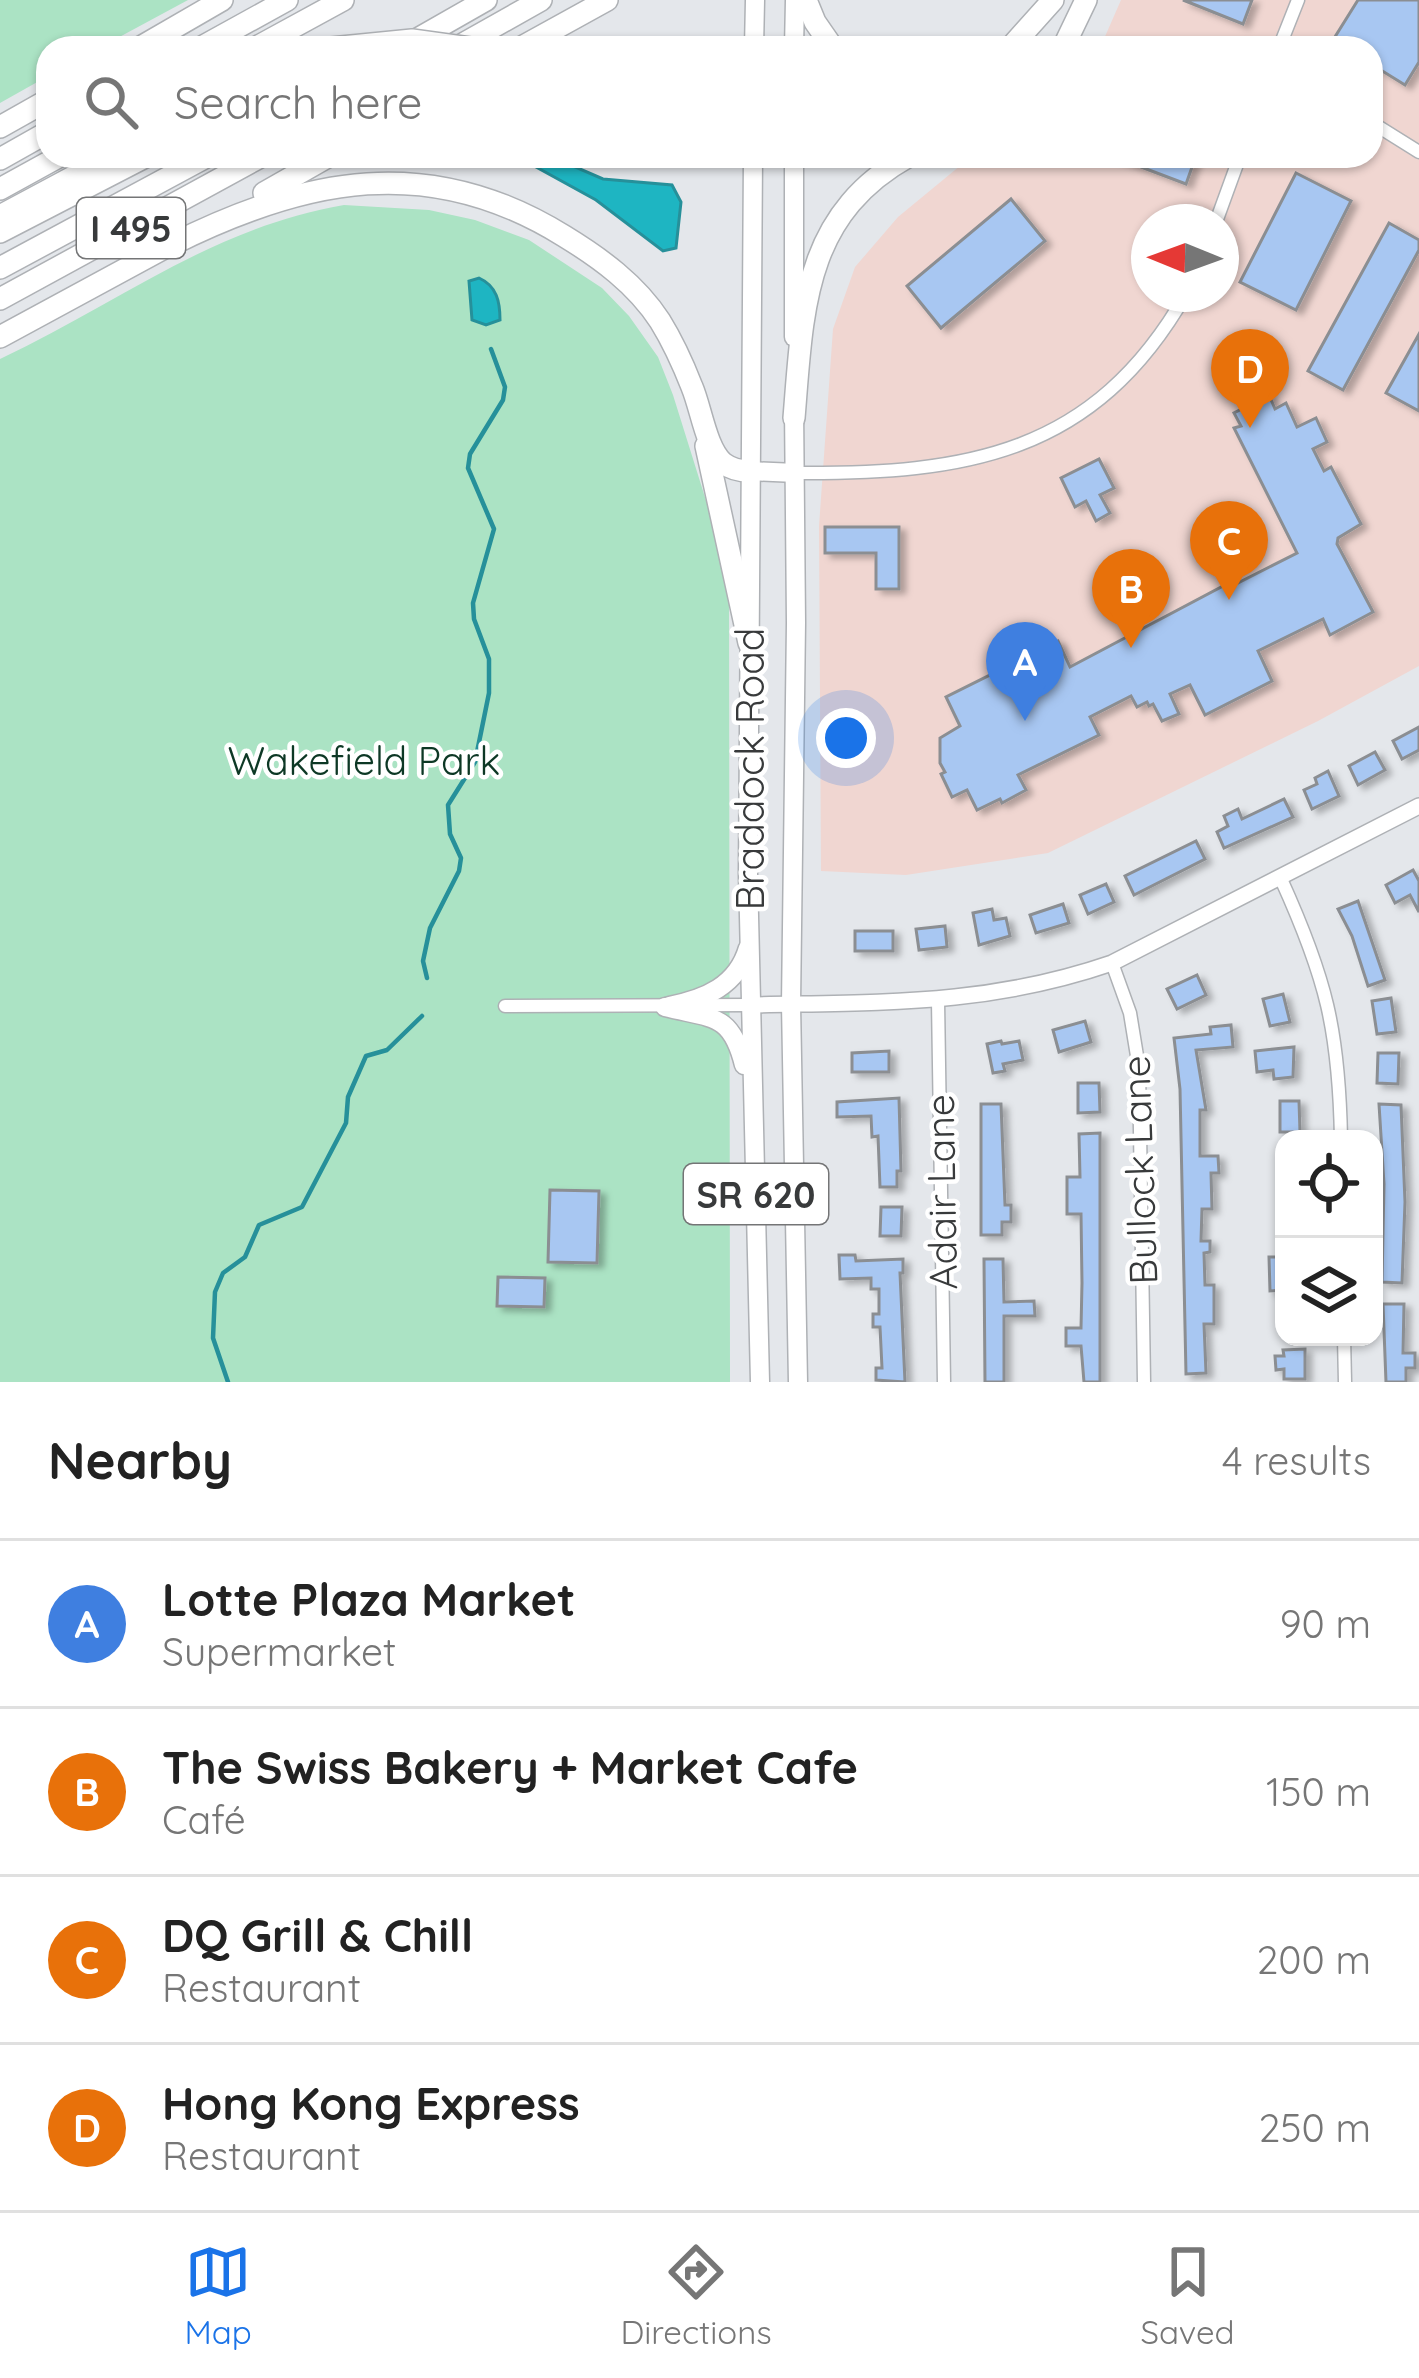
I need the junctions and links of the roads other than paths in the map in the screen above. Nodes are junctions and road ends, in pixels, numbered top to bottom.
1 (222, 0) edge
2 (287, 0) edge
3 (343, 0) edge
4 (487, 0) edge
5 (542, 0) edge
6 (607, 0) edge
7 (755, 0) edge
8 (795, 0) edge
9 (806, 0) edge
10 (1053, 0) edge
11 (1087, 0) edge
12 (1298, 0) edge
13 (160, 36) edge
14 (222, 36) edge
15 (277, 36) edge
16 (422, 36) edge
17 (478, 36) edge
18 (542, 36) edge
19 (754, 36) edge
20 (794, 36) edge
21 (826, 36) edge
22 (1021, 36) edge
23 (1069, 36) edge
24 (1284, 36) edge
25 (36, 107) edge
26 (0, 127) edge
27 (1383, 130) edge
28 (36, 138) edge
29 (1419, 152) edge
30 (0, 158) edge
31 (38, 168) edge
32 (90, 168) edge
33 (124, 168) edge
34 (186, 168) edge
35 (240, 168) edge
36 (307, 168) edge
37 (754, 168) edge
38 (794, 168) edge
39 (892, 168) edge
40 (1236, 168) edge
41 (0, 189) edge
42 (1223, 204) edge
43 (0, 216) edge
44 (0, 232) edge
45 (170, 245) junction
46 (0, 268) edge
47 (0, 299) edge
48 (1174, 312) edge
49 (0, 337) edge
50 (692, 387) junction
51 (794, 418) junction
52 (749, 471) junction
53 (796, 473) junction
54 (749, 643) junction
55 (1419, 806) edge
56 (1281, 879) junction
57 (750, 938) junction
58 (1112, 963) junction
59 (938, 1001) junction
60 (791, 1004) junction
61 (505, 1006) dead end
62 (751, 1006) junction
63 (665, 1007) junction
64 (754, 1103) junction
65 (1340, 1130) edge
66 (1344, 1346) edge
67 (760, 1382) edge
68 (798, 1382) edge
69 (944, 1382) edge
70 (1144, 1382) edge
71 (1345, 1382) edge

1 - 13 highway
2 - 14 highway
3 - 15 highway
4 - 16 highway
5 - 17 highway
6 - 18 highway
7 - 19 main road
8 - 20 main road
9 - 21 highway
10 - 22 highway
11 - 23 highway
12 - 24 street
25 - 26 highway
27 - 29 street
28 - 30 highway
31 - 41 highway, I 495
32 - 43 highway
33 - 44 highway
34 - 46 highway, I 495
35 - 47 highway, I 495
36 - 45 highway
37 - 52 main road, Braddock Road / SR 620
38 - 51 main road, Braddock Road / SR 620
39 - 51 highway
40 - 42 street
45 - 49 highway
45 - 50 highway
48 - 53 street
50 - 52 highway
50 - 54 highway
51 - 53 main road, Braddock Road / SR 620
52 - 53 main road
52 - 54 main road, Braddock Road / SR 620
53 - 60 main road, Braddock Road / SR 620
54 - 57 main road, Braddock Road / SR 620
55 - 56 street
56 - 58 street
56 - 65 street
57 - 62 main road, Braddock Road / SR 620
57 - 63 main road
58 - 59 street
58 - 70 street, Bullock Lane
59 - 60 street
59 - 69 street, Adair Lane
60 - 62 street
60 - 68 main road, Braddock Road / SR 620
61 - 63 street
62 - 63 street
62 - 64 main road, Braddock Road / SR 620
63 - 64 main road
64 - 67 main road, Braddock Road / SR 620
66 - 71 street

